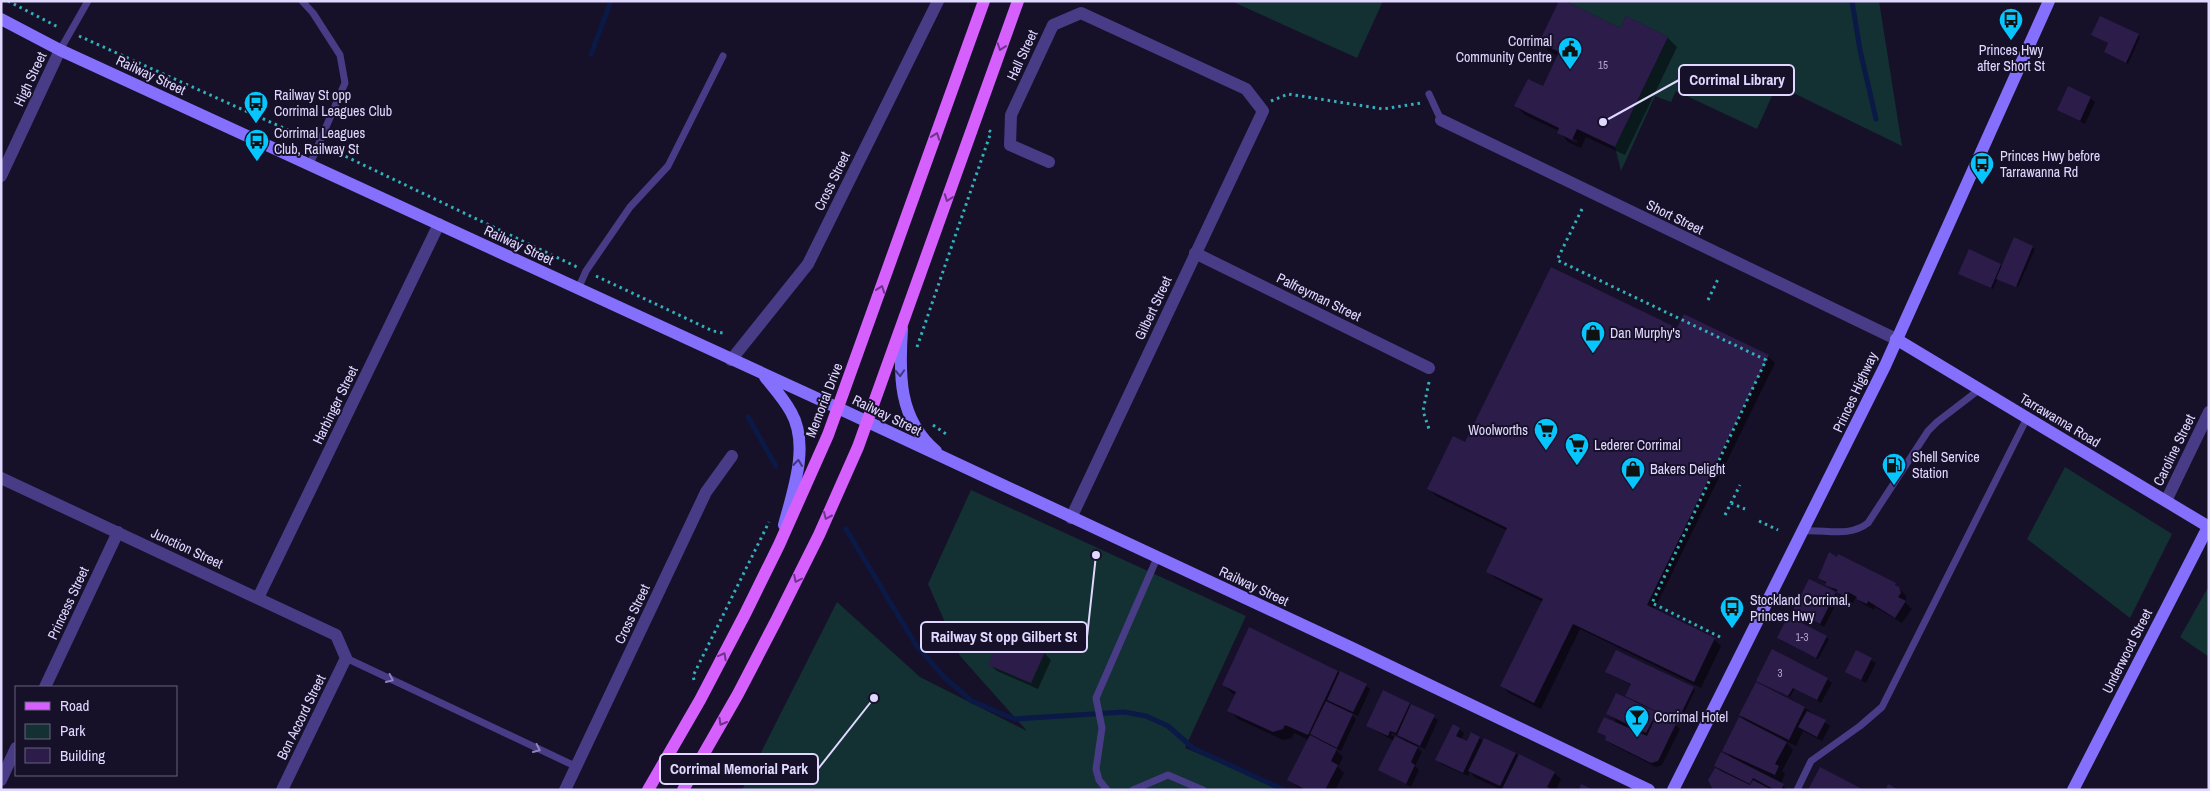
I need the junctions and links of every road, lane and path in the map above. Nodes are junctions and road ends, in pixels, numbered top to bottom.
1 (8, 1) edge
2 (88, 1) edge
3 (302, 1) edge
4 (938, 1) edge
5 (984, 1) edge
6 (1018, 1) edge
7 (2049, 1) edge
8 (1, 19) edge
9 (70, 32) junction
10 (60, 50) junction
11 (723, 56) dead end
12 (1430, 98) joint
13 (1261, 108) junction
14 (1441, 120) joint
15 (991, 132) dead end
16 (318, 144) junction
17 (1048, 162) dead end
18 (310, 164) junction
19 (1, 176) edge
20 (1582, 209) dead end
21 (439, 224) junction
22 (1195, 253) junction
23 (586, 271) junction
24 (1719, 277) dead end
25 (578, 289) junction
26 (1708, 300) dead end
27 (902, 324) junction
28 (724, 335) dead end
29 (1896, 339) junction
30 (916, 348) dead end
31 (732, 360) junction
32 (1429, 368) joint
33 (763, 374) junction
34 (1980, 389) junction
35 (838, 408) junction
36 (2209, 412) edge
37 (2027, 418) junction
38 (925, 419) dead end
39 (868, 423) junction
40 (1430, 429) dead end
41 (949, 436) dead end
42 (732, 456) dead end
43 (948, 461) junction
44 (1, 478) edge
45 (1740, 485) dead end
46 (2166, 501) junction
47 (1731, 503) junction
48 (1745, 510) dead end
49 (1725, 515) dead end
50 (1071, 518) junction
51 (770, 520) dead end
52 (1759, 521) dead end
53 (2208, 527) edge
54 (1778, 530) dead end
55 (1802, 531) junction
56 (118, 532) junction
57 (779, 545) junction
58 (1157, 558) junction
59 (258, 598) junction
60 (1722, 638) dead end
61 (346, 658) junction
62 (45, 686) edge
63 (700, 700) junction
64 (15, 750) edge
65 (576, 767) junction
66 (1, 780) edge
67 (282, 790) edge
68 (565, 790) edge
69 (648, 790) edge
70 (683, 790) edge
71 (1107, 790) edge
72 (1134, 790) edge
73 (1203, 790) edge
74 (1649, 790) edge
75 (1673, 790) edge
76 (1797, 790) edge
77 (2073, 790) edge

1 - 9 path
2 - 9 lane
3 - 16 lane
4 - 31 street, Cross Street
35 -> 5 main road, Memorial Drive
6 -> 27 main road
7 - 29 main road, Princes Highway
8 - 10 main road, Railway Street
9 - 10 lane
9 - 16 path
10 - 18 main road, Railway Street
10 - 19 street, High Street
11 - 23 lane
12 - 13 path
12 - 14 lane
13 - 17 street, Hall Street
13 - 22 street, Gilbert Street
14 - 29 street, Short Street
15 - 30 path
16 - 18 lane
16 - 23 path
18 - 21 main road, Railway Street
20 - 60 path
21 - 25 main road, Railway Street
21 - 59 street, Harbinger Street
22 - 32 street, Palfreyman Street
22 - 50 street, Gilbert Street
23 - 25 lane
23 - 28 path
24 - 26 path
25 - 31 main road, Railway Street
27 - 39 main road
27 -> 43 main road
29 - 34 main road, Tarrawanna Road
29 - 55 main road, Princes Highway
31 - 33 main road, Railway Street
32 - 40 path
33 - 35 main road, Railway Street
57 -> 33 main road
34 - 37 main road, Tarrawanna Road
34 - 55 lane
35 - 39 main road, Railway Street
35 - 57 main road, Memorial Drive
36 - 46 street, Caroline Street
37 - 46 main road, Tarrawanna Road
37 - 76 lane
38 - 41 path
39 - 43 main road, Railway Street
39 -> 70 main road
42 - 65 street, Cross Street
43 - 50 main road, Railway Street
44 - 56 street, Junction Street
45 - 47 path
46 - 53 main road, Tarrawanna Road
47 - 48 path
47 - 49 path
50 - 58 main road, Railway Street
51 - 63 path
52 - 54 path
53 - 77 main road, Underwood Street
55 - 75 main road, Princes Highway
56 - 59 street, Junction Street
56 - 62 street, Princess Street
63 -> 57 main road, Memorial Drive
58 - 71 lane
58 - 74 main road, Railway Street
59 - 61 street, Junction Street
61 -> 65 lane
61 - 67 street, Bon Accord Street
63 - 69 main road, Memorial Drive
64 - 66 street
65 - 68 street, Cross Street
72 - 73 lane

